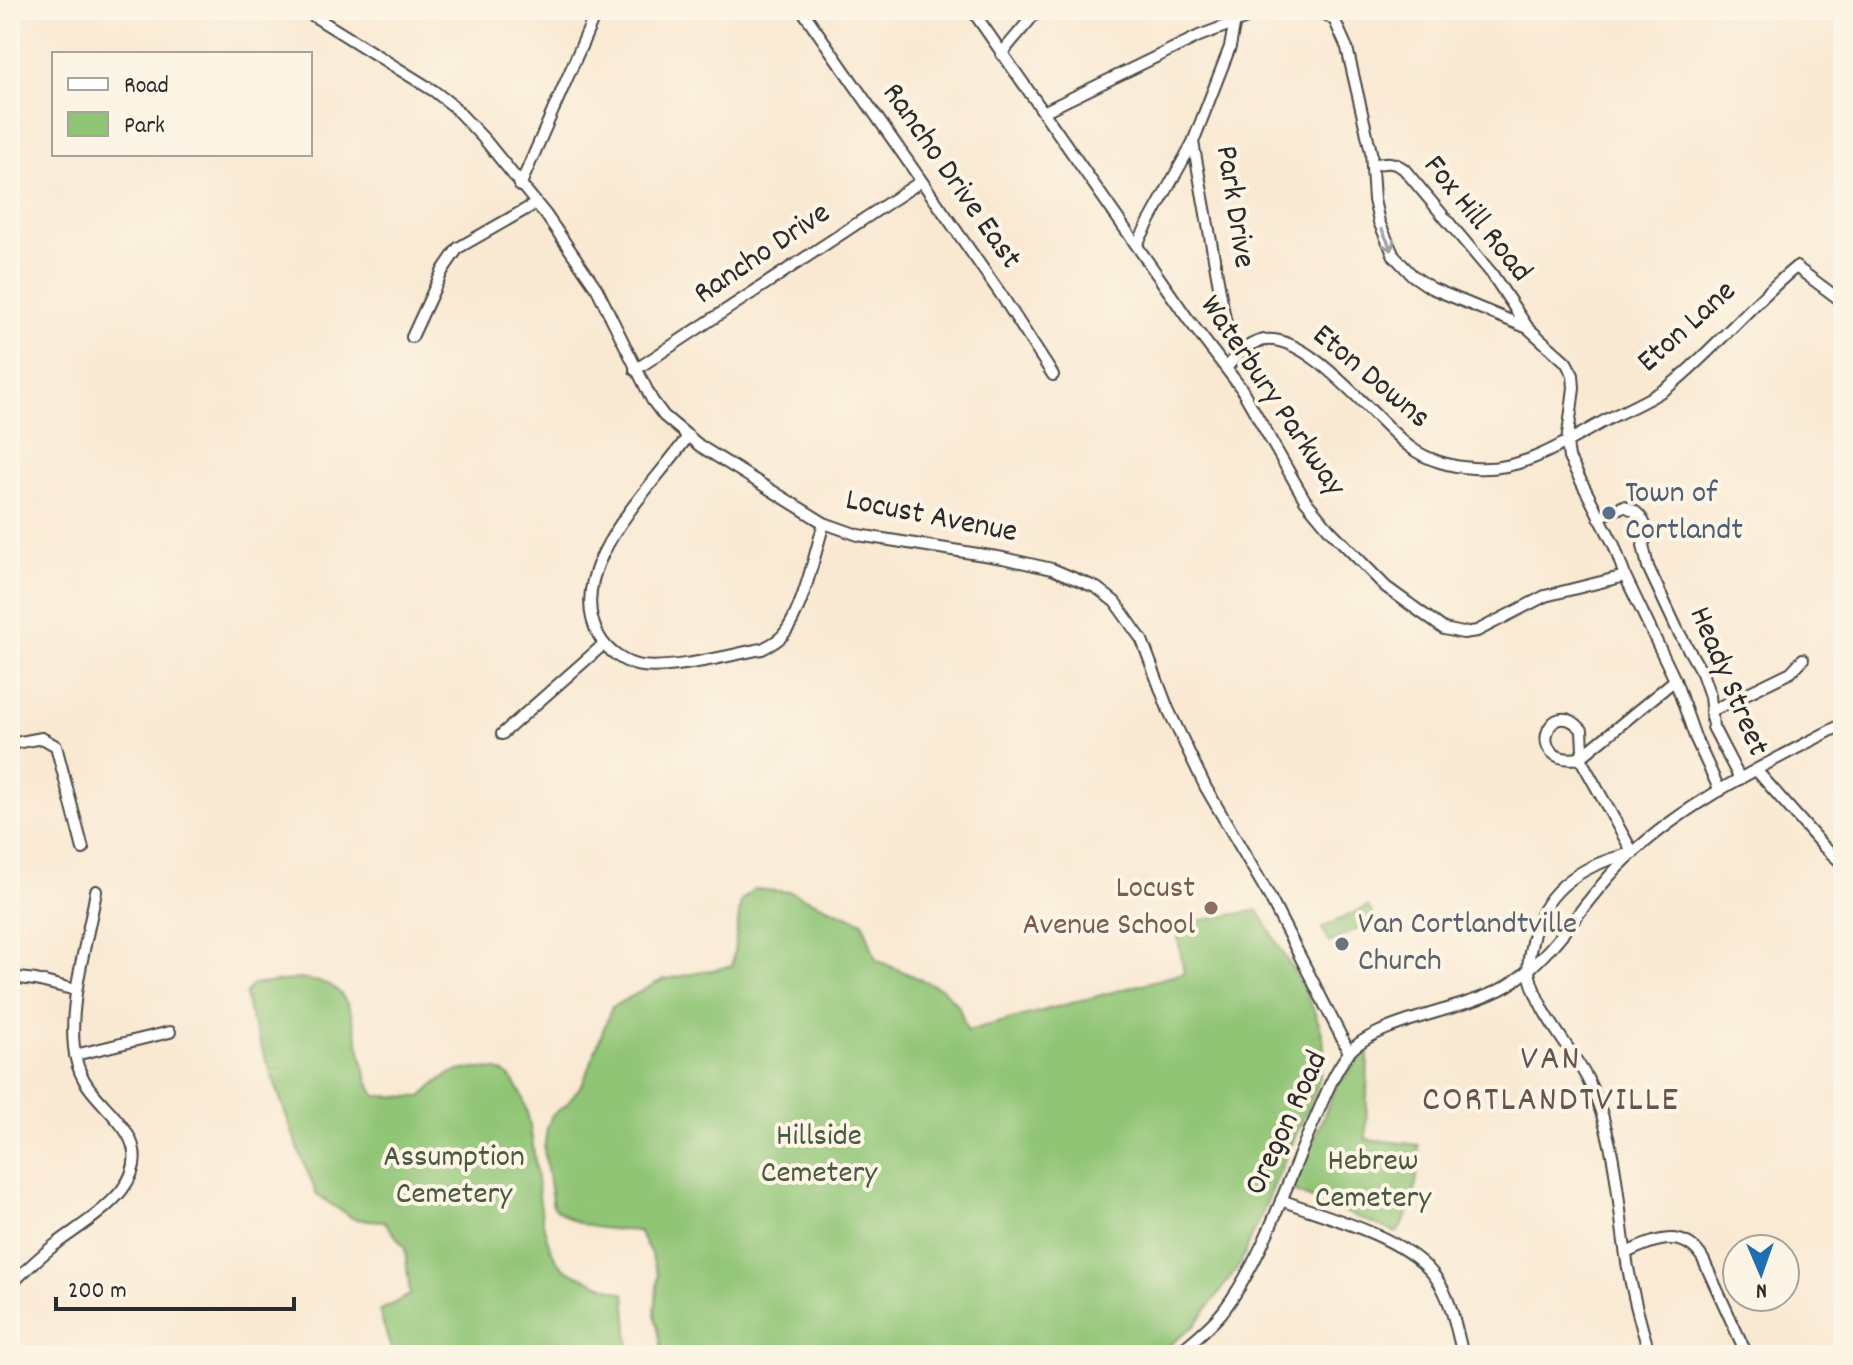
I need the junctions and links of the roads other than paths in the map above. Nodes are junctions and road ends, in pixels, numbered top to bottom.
1 (304, 10) edge
2 (597, 10) edge
3 (802, 10) edge
4 (972, 10) edge
5 (1038, 10) edge
6 (1268, 10) edge
7 (1311, 10) edge
8 (1237, 16) edge
9 (1001, 54) junction
10 (1045, 111) junction
11 (1193, 142) junction
12 (1373, 165) junction
13 (920, 182) junction
14 (520, 186) junction
15 (535, 204) junction
16 (1137, 244) junction
17 (1843, 302) edge
18 (1528, 328) junction
19 (412, 337) dead end
20 (1235, 357) junction
21 (1227, 367) junction
22 (635, 370) junction
23 (1053, 375) dead end
24 (688, 436) junction
25 (1567, 443) junction
26 (1599, 517) junction
27 (824, 523) junction
28 (1625, 576) junction
29 (604, 644) junction
30 (1803, 659) dead end
31 (1675, 680) junction
32 (1711, 711) junction
33 (1843, 724) edge
34 (502, 734) dead end
35 (10, 744) edge
36 (1580, 758) junction
37 (1756, 770) junction
38 (1740, 779) junction
39 (1720, 791) junction
40 (83, 849) dead end
41 (1633, 853) junction
42 (1843, 864) edge
43 (96, 891) dead end
44 (1528, 971) junction
45 (10, 977) edge
46 (76, 990) junction
47 (170, 1032) dead end
48 (1349, 1052) junction
49 (75, 1055) junction
50 (1281, 1200) junction
51 (1626, 1253) junction
52 (10, 1285) edge
53 (1176, 1355) edge
54 (1463, 1355) edge
55 (1650, 1355) edge
56 (1747, 1355) edge

1 - 14 street, Locust Avenue
2 - 14 street
3 - 13 street, Rancho Drive East
4 - 9 street, Waterbury Parkway
5 - 9 street
6 - 8 street
7 - 12 street, Fox Hill Road
8 - 10 street
8 - 11 street, Park Drive
9 - 10 street, Waterbury Parkway
10 - 16 street, Waterbury Parkway
11 - 16 street
11 - 20 street, Park Drive
12 - 18 street, Fox Hill Road
12 -> 18 street, Fox Hill Road
13 - 22 street, Rancho Drive
13 - 23 street, Rancho Drive East
14 - 15 street, Locust Avenue
15 - 19 street
15 - 22 street, Locust Avenue
16 - 21 street, Waterbury Parkway
17 - 25 street, Eton Lane
18 - 25 street, Fox Hill Road
20 - 21 street
20 - 25 street, Eton Downs
21 - 28 street, Waterbury Parkway
22 - 24 street, Locust Avenue
24 - 27 street, Locust Avenue
24 - 29 street
25 - 26 street
26 - 28 street
26 - 32 street, Heady Street
27 - 29 street
27 - 48 street, Locust Avenue
28 - 31 street
29 - 34 street
30 - 32 street
31 - 36 street
31 - 39 street
32 - 38 street, Heady Street
33 - 37 street, Oregon Road
35 - 40 street
36 - 36 street
36 - 41 street
37 - 38 street, Oregon Road
37 - 42 street
38 - 39 street, Oregon Road
39 - 41 street, Oregon Road
41 - 44 street, Oregon Road
41 - 44 street
43 - 46 street
44 - 48 street, Oregon Road
44 - 51 street
45 - 46 street
46 - 49 street
47 - 49 street
48 - 50 street, Oregon Road
49 - 52 street
50 - 53 street, Oregon Road
50 - 54 street
51 - 55 street
51 - 56 street

